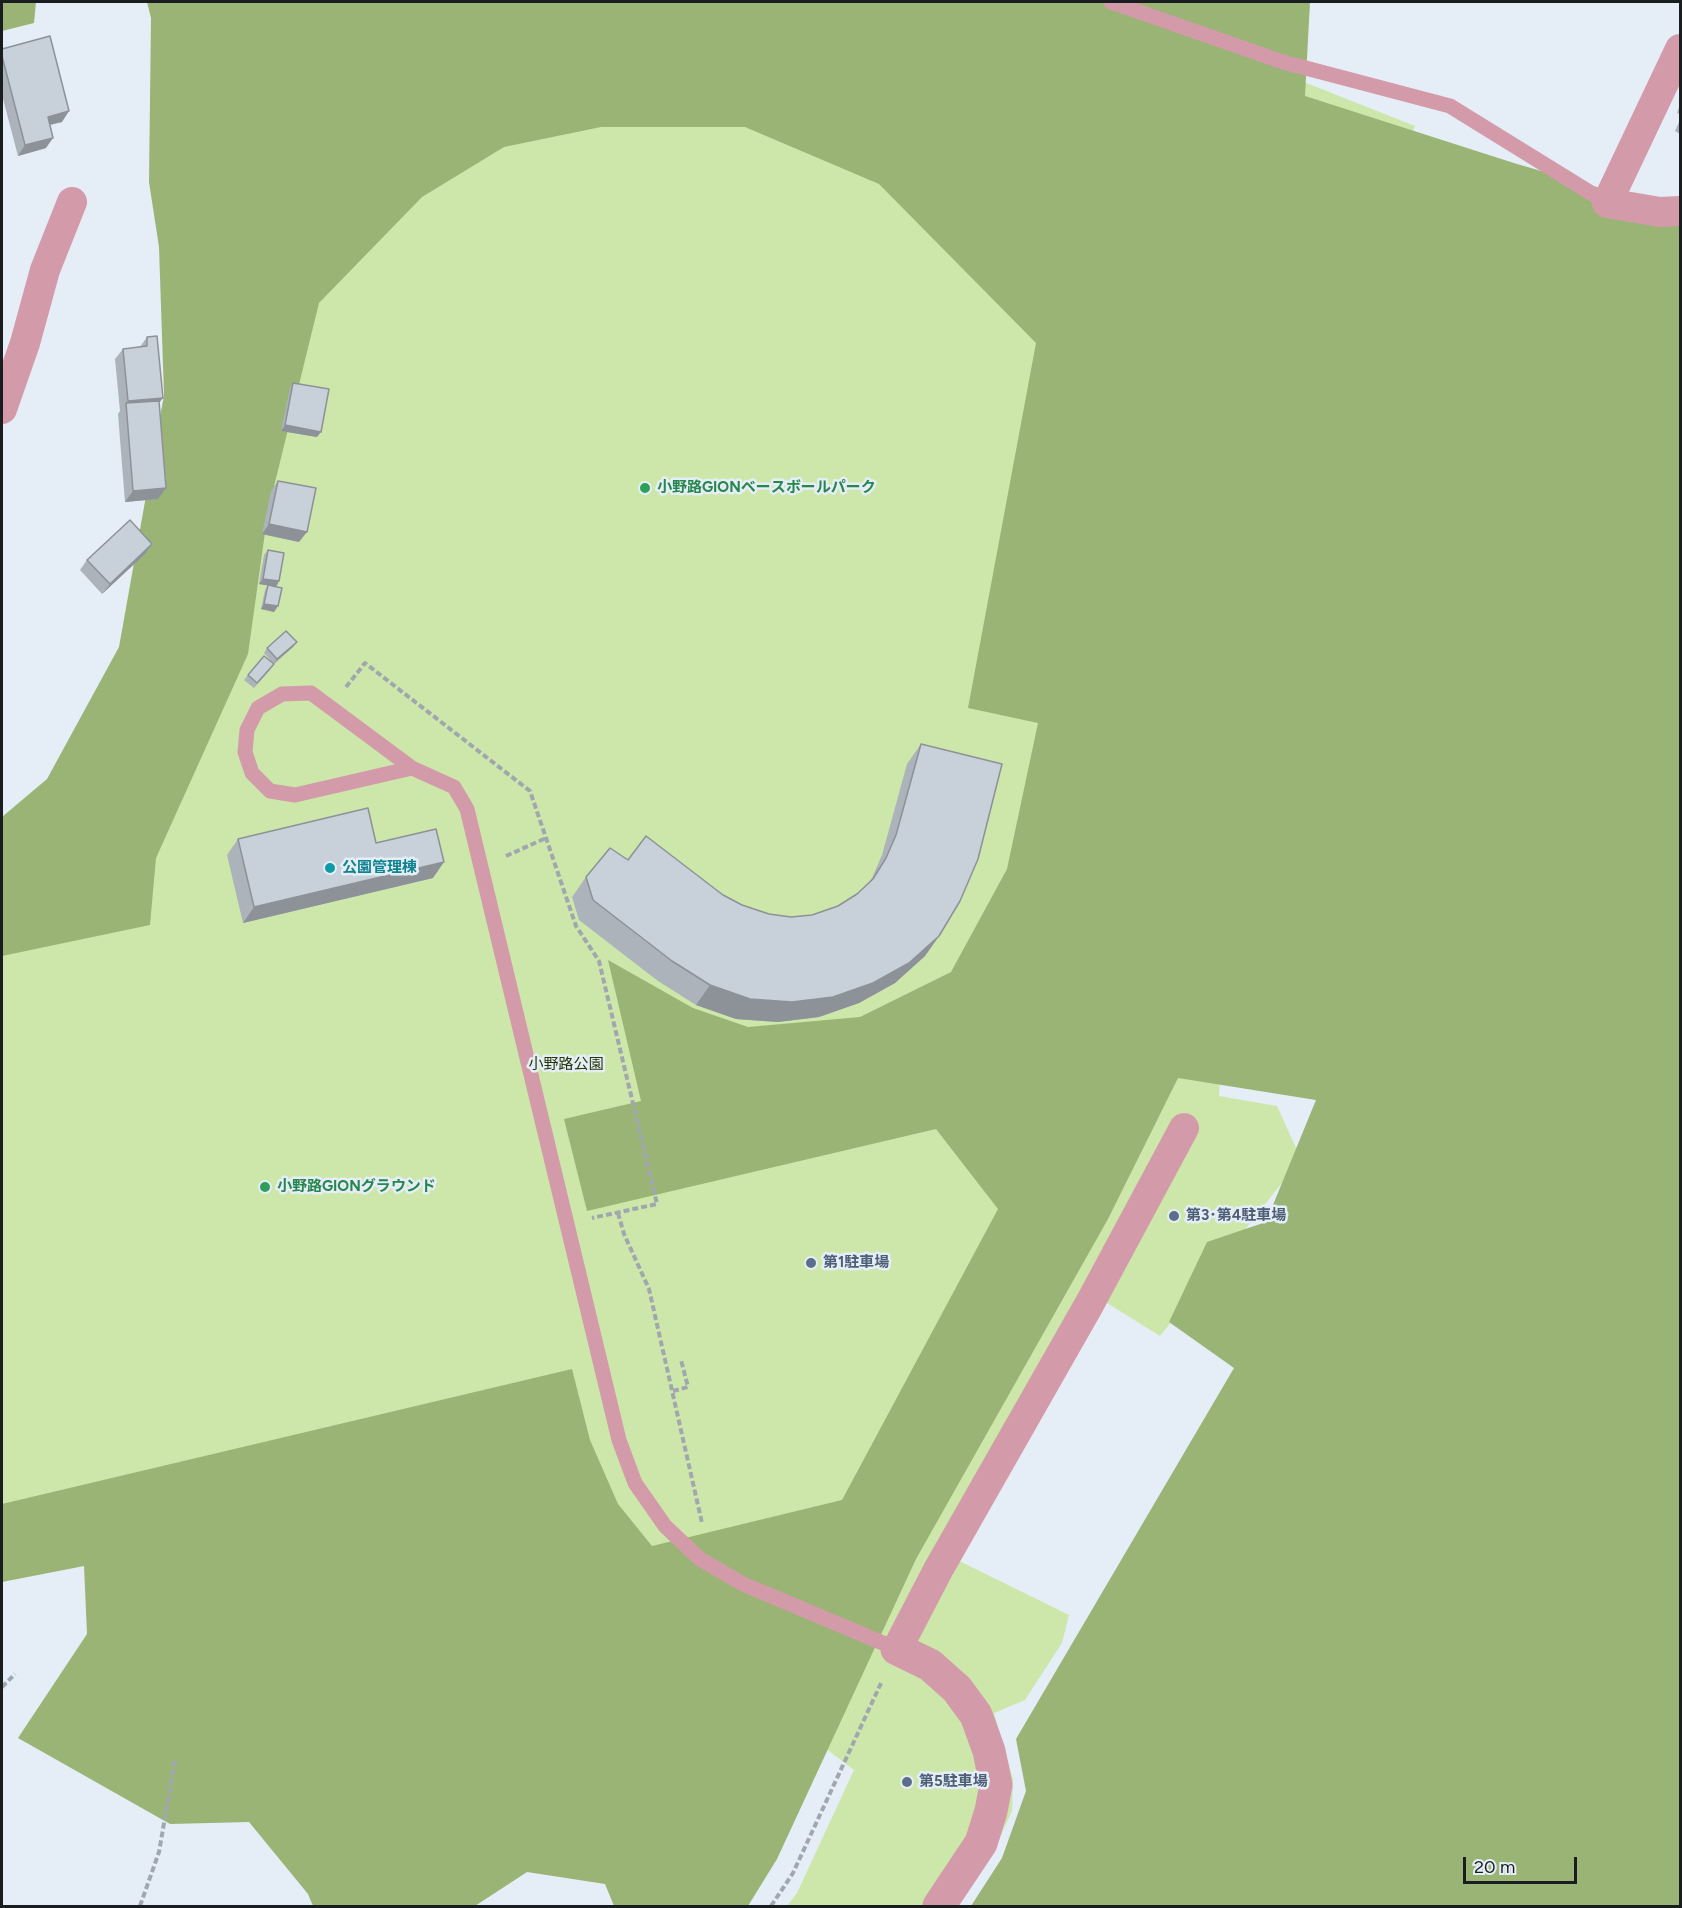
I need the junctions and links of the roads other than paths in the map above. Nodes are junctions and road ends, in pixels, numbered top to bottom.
1 (1111, 2) edge
2 (1680, 49) edge
3 (72, 202) dead end
4 (1607, 203) junction
5 (1680, 211) edge
6 (2, 409) edge
7 (412, 768) junction
8 (1184, 1128) dead end
9 (897, 1648) junction
10 (939, 1906) edge

1 - 4 lane
2 - 4 street
3 - 6 street
4 - 5 street
7 - 7 lane
7 - 9 lane
8 - 9 street
9 - 10 street

